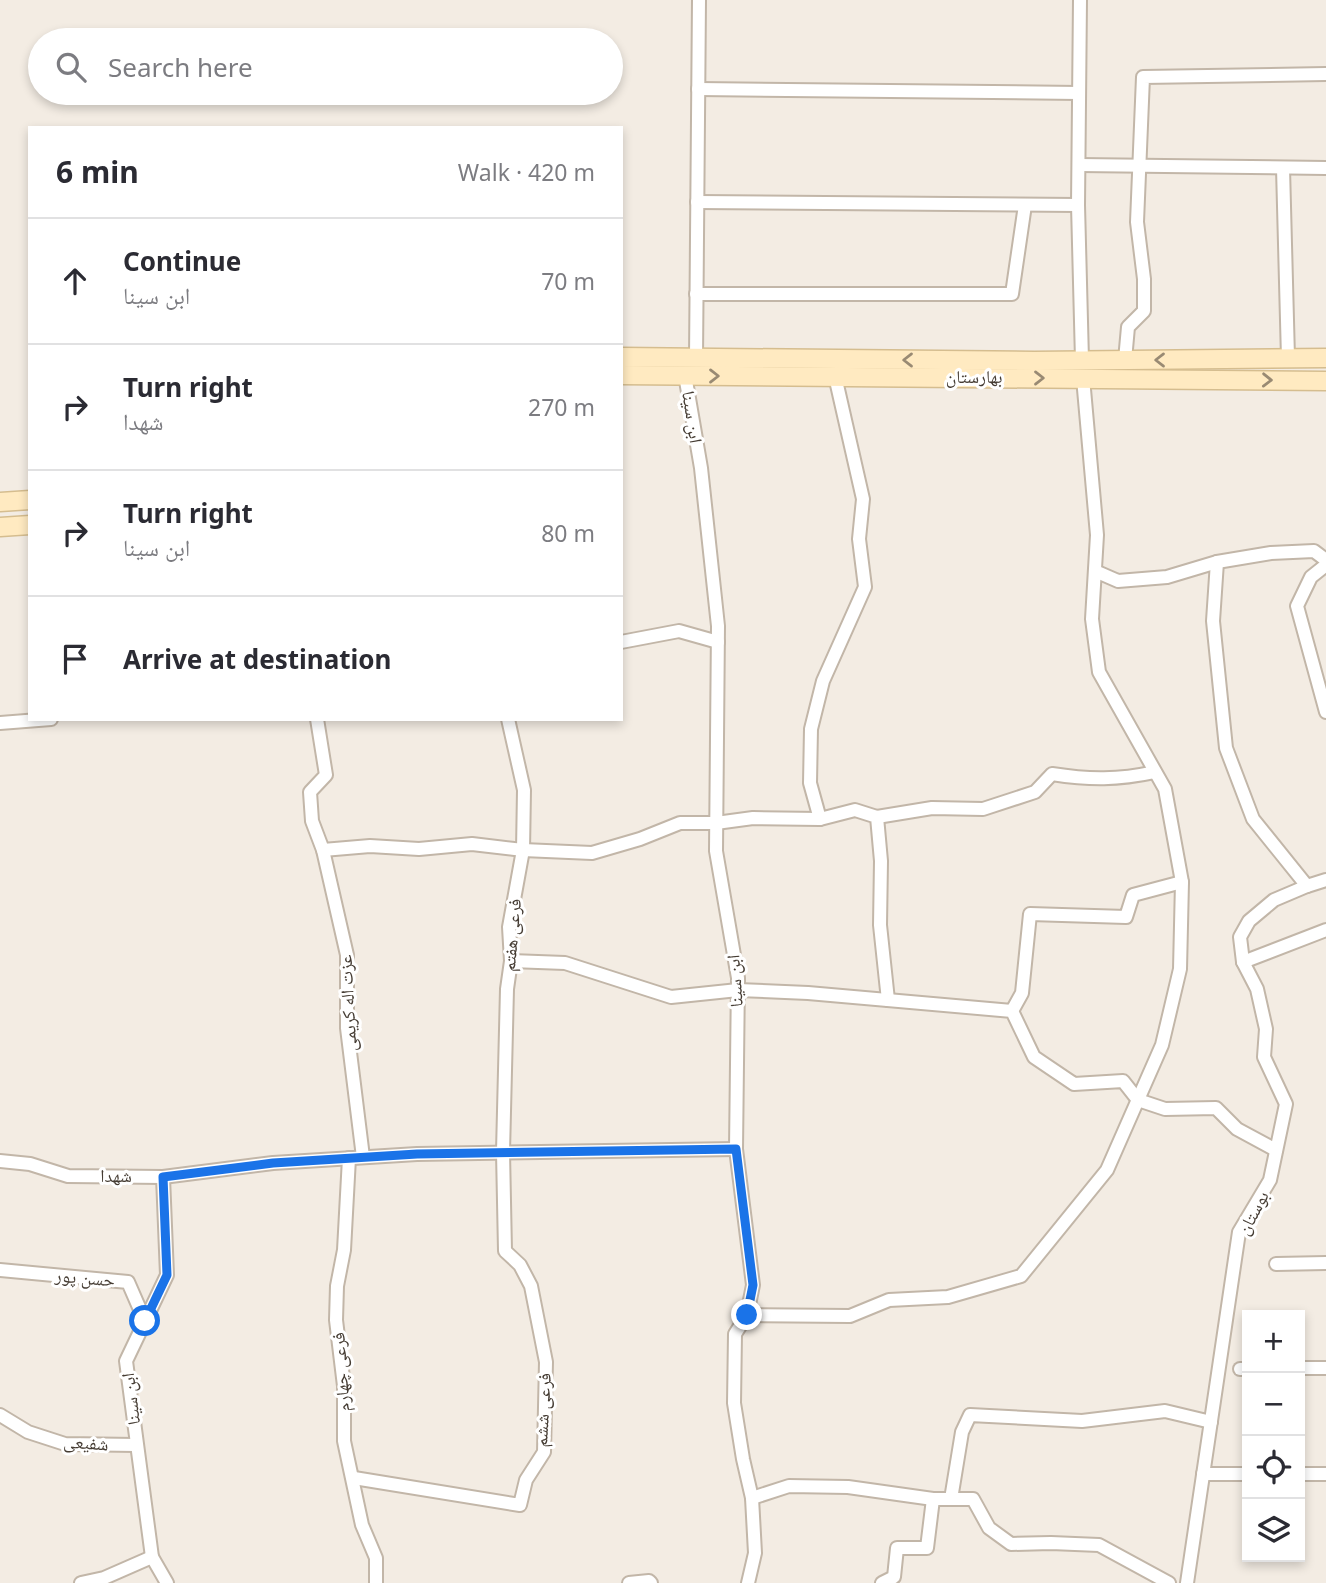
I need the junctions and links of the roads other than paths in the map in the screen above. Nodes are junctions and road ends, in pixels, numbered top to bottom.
1 (699, 0) edge
2 (1080, 0) edge
3 (1326, 74) edge
4 (698, 89) junction
5 (1079, 93) junction
6 (1079, 164) junction
7 (1139, 165) junction
8 (1283, 168) junction
9 (1326, 168) edge
10 (697, 202) junction
11 (1025, 205) junction
12 (1078, 205) junction
13 (696, 295) junction
14 (623, 357) edge
15 (696, 358) junction
16 (1288, 358) junction
17 (1326, 358) edge
18 (1194, 359) junction
19 (1082, 360) junction
20 (1125, 360) junction
21 (623, 375) edge
22 (685, 375) junction
23 (835, 376) junction
24 (1083, 378) junction
25 (1191, 379) junction
26 (1326, 381) edge
27 (28, 500) edge
28 (0, 502) edge
29 (28, 525) edge
30 (0, 527) edge
31 (1326, 560) edge
32 (1217, 562) junction
33 (1326, 565) edge
34 (1095, 571) junction
35 (623, 642) edge
36 (718, 642) junction
37 (1326, 712) edge
38 (28, 721) edge
39 (317, 721) edge
40 (508, 721) edge
41 (0, 723) edge
42 (1155, 772) junction
43 (877, 817) junction
44 (820, 819) junction
45 (716, 823) junction
46 (323, 850) junction
47 (523, 850) junction
48 (1326, 880) edge
49 (1182, 882) junction
50 (1307, 886) junction
51 (1326, 930) edge
52 (511, 961) junction
53 (1243, 962) junction
54 (738, 990) junction
55 (888, 1000) junction
56 (1012, 1011) junction
57 (1138, 1100) junction
58 (736, 1149) junction
59 (1276, 1150) junction
60 (503, 1152) junction
61 (363, 1157) junction
62 (349, 1158) junction
63 (0, 1161) edge
64 (163, 1177) junction
65 (1326, 1263) edge
66 (1276, 1264) dead end
67 (0, 1270) edge
68 (747, 1315) junction
69 (145, 1321) junction
70 (1305, 1368) edge
71 (1326, 1368) edge
72 (0, 1415) edge
73 (1211, 1422) junction
74 (136, 1445) junction
75 (1203, 1474) junction
76 (1242, 1474) edge
77 (1305, 1474) edge
78 (1326, 1474) edge
79 (354, 1478) junction
80 (752, 1498) junction
81 (933, 1499) junction
82 (951, 1499) junction
83 (152, 1557) junction
84 (81, 1583) edge
85 (167, 1583) edge
86 (376, 1583) edge
87 (629, 1583) edge
88 (651, 1583) edge
89 (748, 1583) edge
90 (882, 1583) edge
91 (1170, 1583) edge
92 (1187, 1583) edge

1 - 4 street
2 - 5 street
3 - 7 street
4 - 5 street
4 - 10 street
5 - 6 street
6 - 7 street
6 - 12 street
7 - 8 street
7 - 20 street
8 - 9 street
8 - 16 street
10 - 11 street
10 - 13 street
11 - 12 street
11 - 13 street
12 - 19 street
13 - 15 street
14 - 15 street, بهارستان
19 -> 15 street, بهارستان
16 - 17 street, بهارستان
16 - 18 street, بهارستان
18 -> 20 street, بهارستان
18 - 25 street
19 - 20 street, بهارستان
19 - 24 street
21 - 22 street, بهارستان
22 -> 23 street, بهارستان
22 - 36 street, ابن سینا
23 -> 24 street, بهارستان
23 - 44 street
24 - 25 street, بهارستان
24 - 34 street
25 -> 26 street, بهارستان
27 - 28 street
29 - 30 street
31 - 32 street
32 - 34 street
32 - 50 street
33 - 37 street
34 - 42 street
35 - 36 street
36 - 45 street, ابن سینا
38 - 41 street
39 - 46 street, عزت اله کریمی
40 - 47 street, فرعی هفتم
42 - 43 street
42 - 49 street
43 - 44 street
43 - 55 street
44 - 45 street
45 - 47 street
45 - 54 street, ابن سینا
46 - 47 street
46 - 61 street, عزت اله کریمی
47 - 52 street, فرعی هفتم
48 - 50 street, بوستان
49 - 56 street
49 - 57 street
50 - 53 street, بوستان
51 - 53 street
52 - 54 street
52 - 60 street, فرعی هفتم
53 - 59 street, بوستان
54 - 55 street
54 - 58 street, ابن سینا
55 - 56 street
56 - 57 street
57 - 59 street
57 - 68 street
58 - 60 street, شهدا
58 - 68 street, ابن سینا
59 - 73 street, بوستان
60 - 61 street, شهدا
60 - 79 street, فرعی ششم
61 - 62 street, شهدا
62 - 64 street, شهدا
62 - 79 street, فرعی چهارم
63 - 64 street, شهدا
64 - 69 street, ابن سینا
65 - 66 street
67 - 69 street, حسن پور
68 - 80 street, ابن سینا
69 - 74 street, ابن سینا
70 - 71 street
72 - 74 street, شفیعی
73 - 75 street, بوستان
73 - 82 street
74 - 83 street, ابن سینا
75 - 76 street
75 - 92 street, بوستان
77 - 78 street
79 - 86 street, فرعی چهارم
80 - 81 street
80 - 89 street, ابن سینا
81 - 82 street
81 - 90 street
82 - 91 street
83 - 84 street
83 - 85 street, ابن سینا
87 - 88 street

